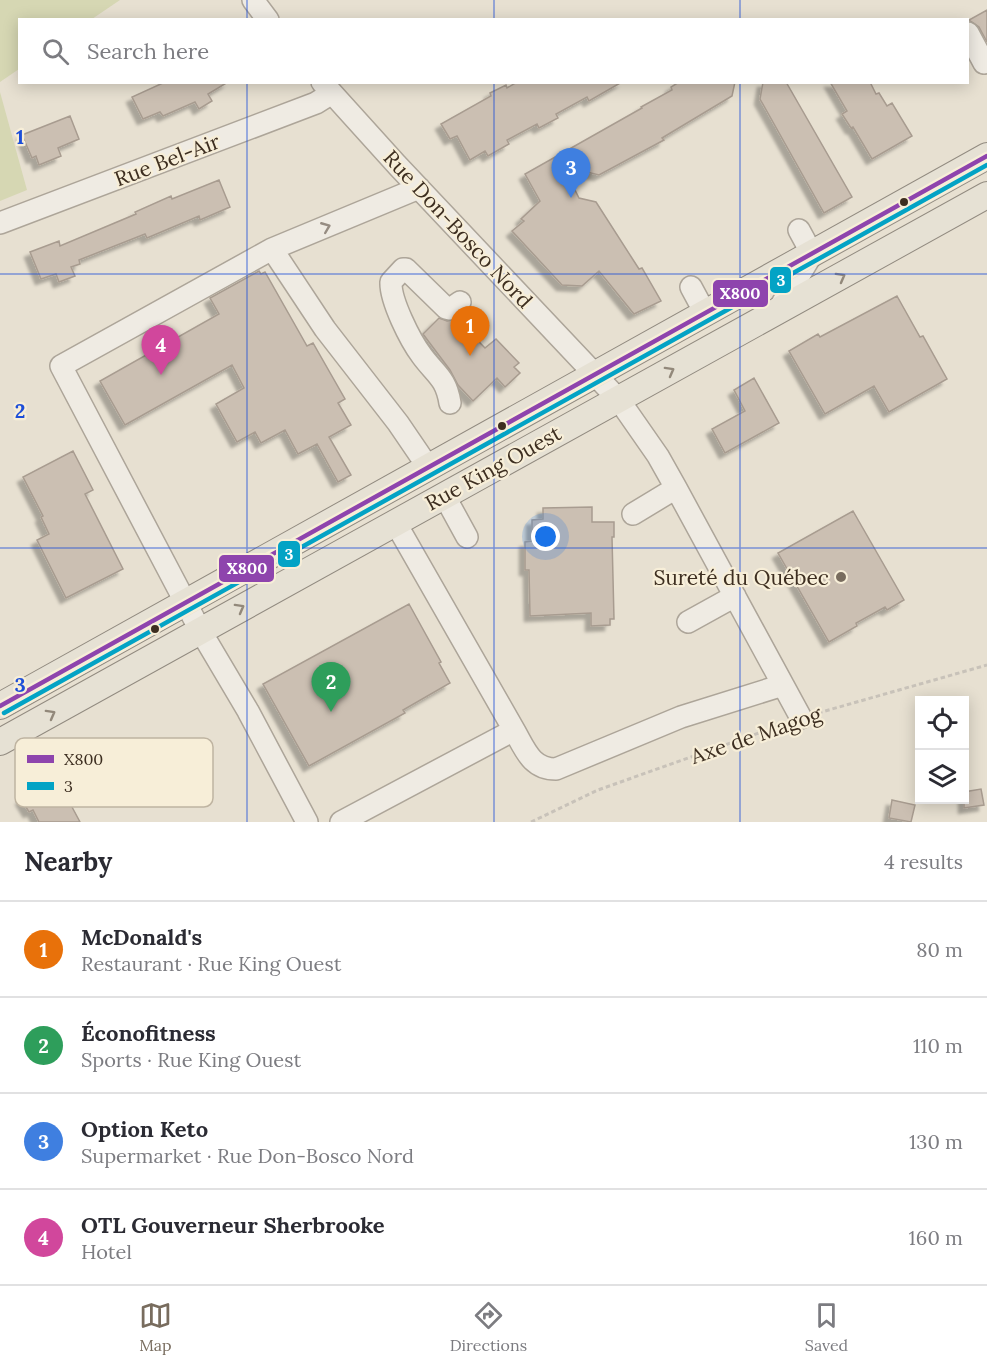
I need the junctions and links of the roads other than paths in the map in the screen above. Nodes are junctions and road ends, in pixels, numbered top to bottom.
1 (253, 0) edge
2 (266, 18) edge
3 (969, 35) edge
4 (984, 63) dead end
5 (327, 88) edge
6 (987, 156) edge
7 (419, 188) junction
8 (987, 195) edge
9 (0, 223) edge
10 (799, 230) dead end
11 (272, 249) junction
12 (812, 254) junction
13 (691, 287) dead end
14 (460, 302) dead end
15 (777, 312) junction
16 (705, 313) junction
17 (596, 374) junction
18 (619, 400) junction
19 (450, 403) dead end
20 (428, 467) junction
21 (676, 488) junction
22 (444, 495) junction
23 (633, 514) dead end
24 (395, 522) junction
25 (466, 537) dead end
26 (735, 596) junction
27 (186, 602) junction
28 (688, 622) dead end
29 (200, 630) junction
30 (783, 684) junction
31 (0, 706) edge
32 (801, 718) road end
33 (514, 730) junction
34 (0, 742) edge
35 (307, 822) edge
36 (341, 822) edge

1 - 2 street
3 - 4 street
5 - 7 street, Rue Don-Bosco Nord
5 - 9 street, Rue Bel-Air
6 - 12 main road, Rue King Ouest
11 -> 7 street
7 - 17 street, Rue Don-Bosco Nord
15 -> 8 main road, Rue King Ouest
10 - 12 street
11 - 20 street
11 - 27 street
12 - 15 street
12 - 16 main road, Rue King Ouest
13 - 16 street
14 - 19 street
18 -> 15 main road, Rue King Ouest
16 - 17 main road, Rue King Ouest
17 - 18 street, Rue Don-Bosco Nord
17 - 20 main road, Rue King Ouest
18 - 21 street, Rue Don-Bosco Nord
18 - 22 main road, Rue King Ouest
20 - 27 main road, Rue King Ouest
21 - 23 street
21 - 26 street, Rue Don-Bosco Nord
22 - 24 main road, Rue King Ouest
22 - 25 street
29 -> 24 main road, Rue King Ouest
24 - 33 street
26 - 28 street
26 - 30 street, Rue Don-Bosco Nord
27 - 29 street
27 - 31 main road, Rue King Ouest
34 -> 29 main road, Rue King Ouest
29 - 35 street
30 - 32 street, Rue Don-Bosco Nord
30 - 33 street
33 - 36 street

